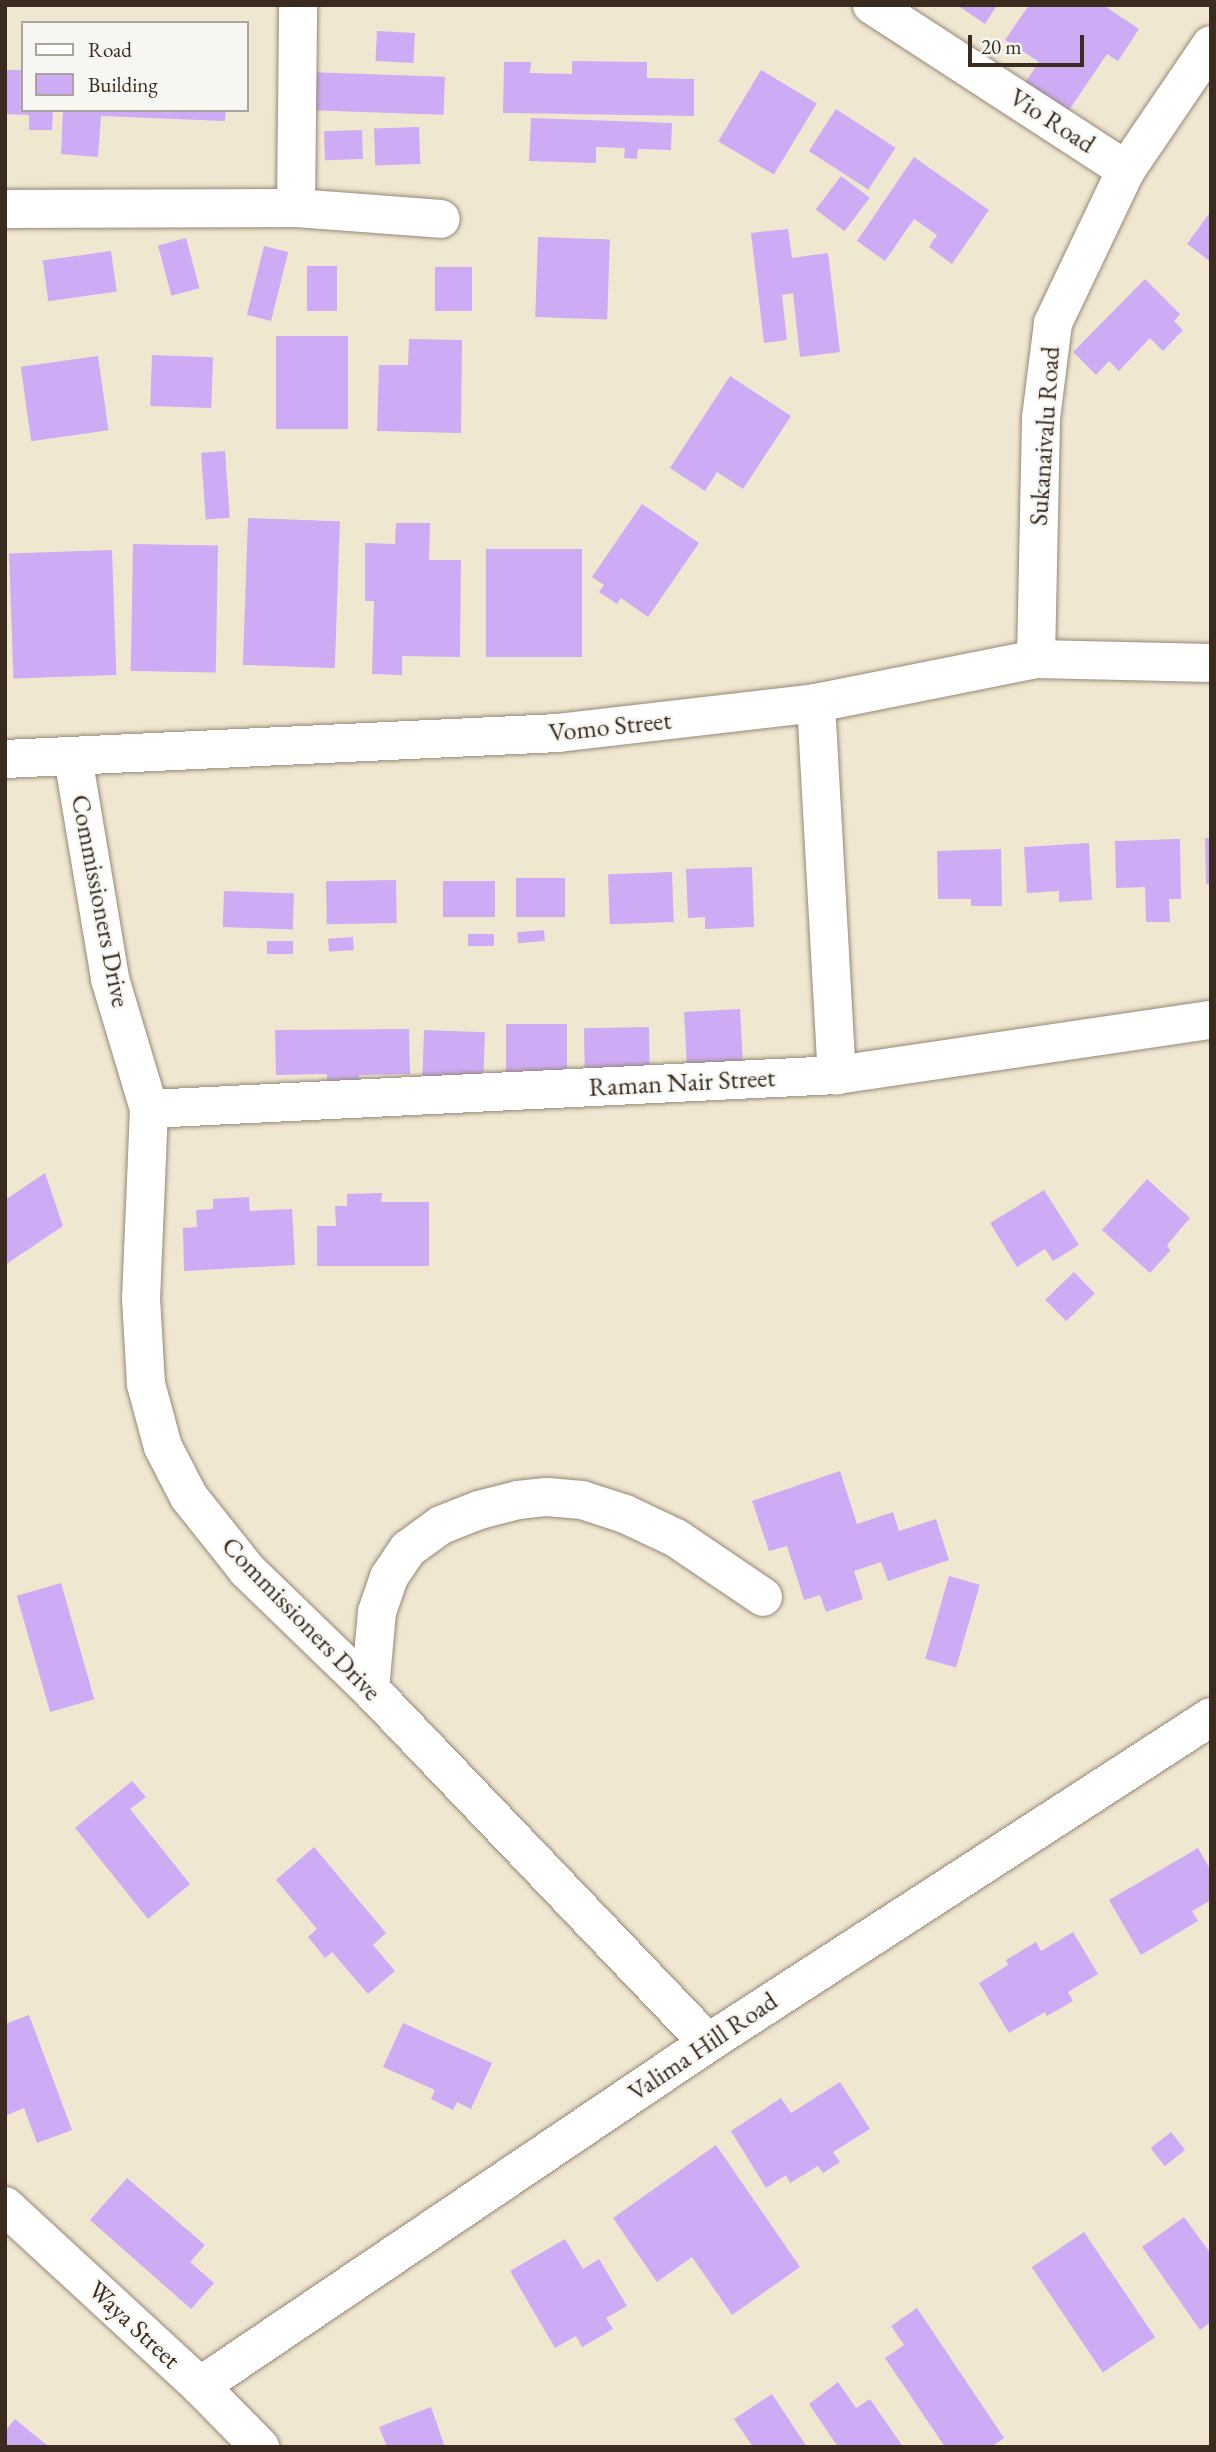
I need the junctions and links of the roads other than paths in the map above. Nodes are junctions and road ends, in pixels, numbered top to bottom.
1 (298, 5) edge
2 (872, 5) edge
3 (1211, 45) edge
4 (1126, 170) junction
5 (296, 208) junction
6 (5, 209) edge
7 (441, 219) dead end
8 (1036, 659) junction
9 (1211, 663) edge
10 (816, 703) junction
11 (73, 757) junction
12 (5, 759) edge
13 (1211, 1020) edge
14 (838, 1075) junction
15 (149, 1109) junction
16 (763, 1597) dead end
17 (369, 1689) junction
18 (1211, 1717) edge
19 (708, 2043) junction
20 (5, 2206) edge
21 (200, 2386) junction
22 (260, 2447) edge

1 - 5 street
2 - 4 street, Vio Road
3 - 4 street, Sukanaivalu Road
4 - 8 street, Sukanaivalu Road
5 - 6 street
5 - 7 street
8 - 9 street, Vomo Street
8 - 10 street, Vomo Street
10 - 11 street, Vomo Street
10 - 14 street
11 - 12 street, Vomo Street
11 - 15 street, Commissioners Drive
13 - 14 street, Raman Nair Street
14 - 15 street, Raman Nair Street
15 - 17 street, Commissioners Drive
16 - 17 street
17 - 19 street, Commissioners Drive
18 - 19 street, Valima Hill Road
19 - 21 street, Valima Hill Road
20 - 21 street, Waya Street
21 - 22 street, Waya Street

